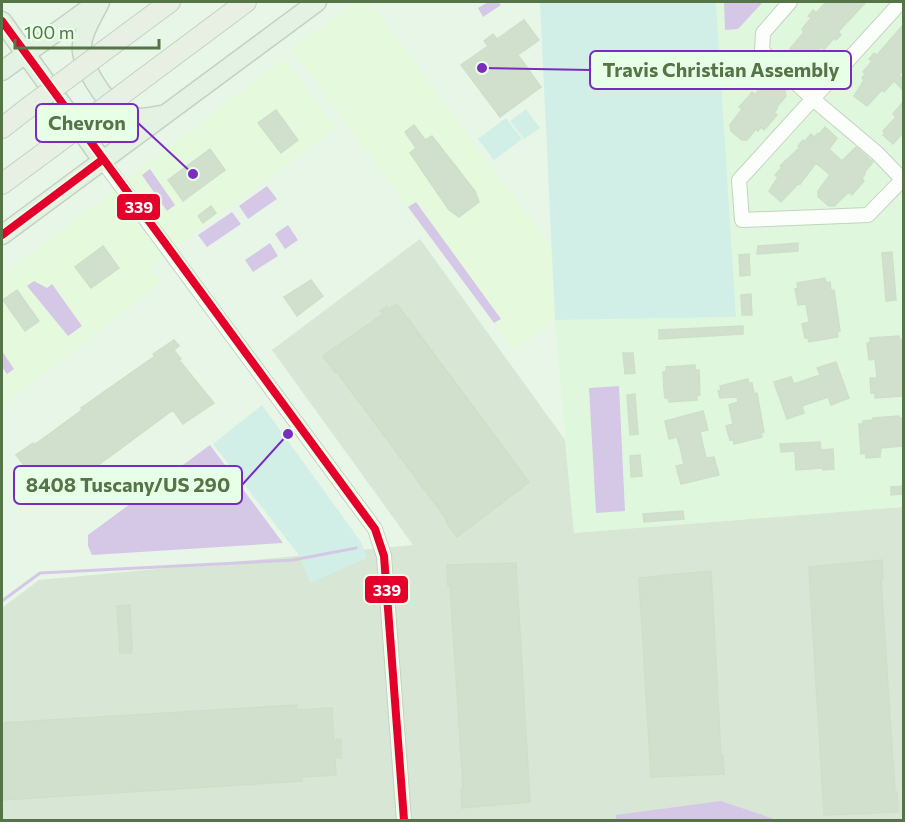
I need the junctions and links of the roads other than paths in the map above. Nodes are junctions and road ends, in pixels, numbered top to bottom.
1 (99, 2) edge
2 (171, 2) edge
3 (246, 2) edge
4 (317, 2) edge
5 (790, 2) edge
6 (901, 2) edge
7 (2, 21) edge
8 (24, 54) junction
9 (2, 71) edge
10 (814, 99) junction
11 (165, 114) junction
12 (2, 128) edge
13 (102, 160) junction
14 (903, 179) edge
15 (2, 184) edge
16 (2, 235) edge
17 (404, 820) edge

1 - 8 main road
1 - 11 main road
2 - 12 highway, bridge
3 - 15 highway, bridge
4 - 11 main road
5 - 10 street
6 - 10 street
7 - 8 main road
8 - 9 main road
8 - 13 main road
10 - 14 street
10 - 14 street
11 - 13 main road
13 - 16 main road
13 - 17 street

